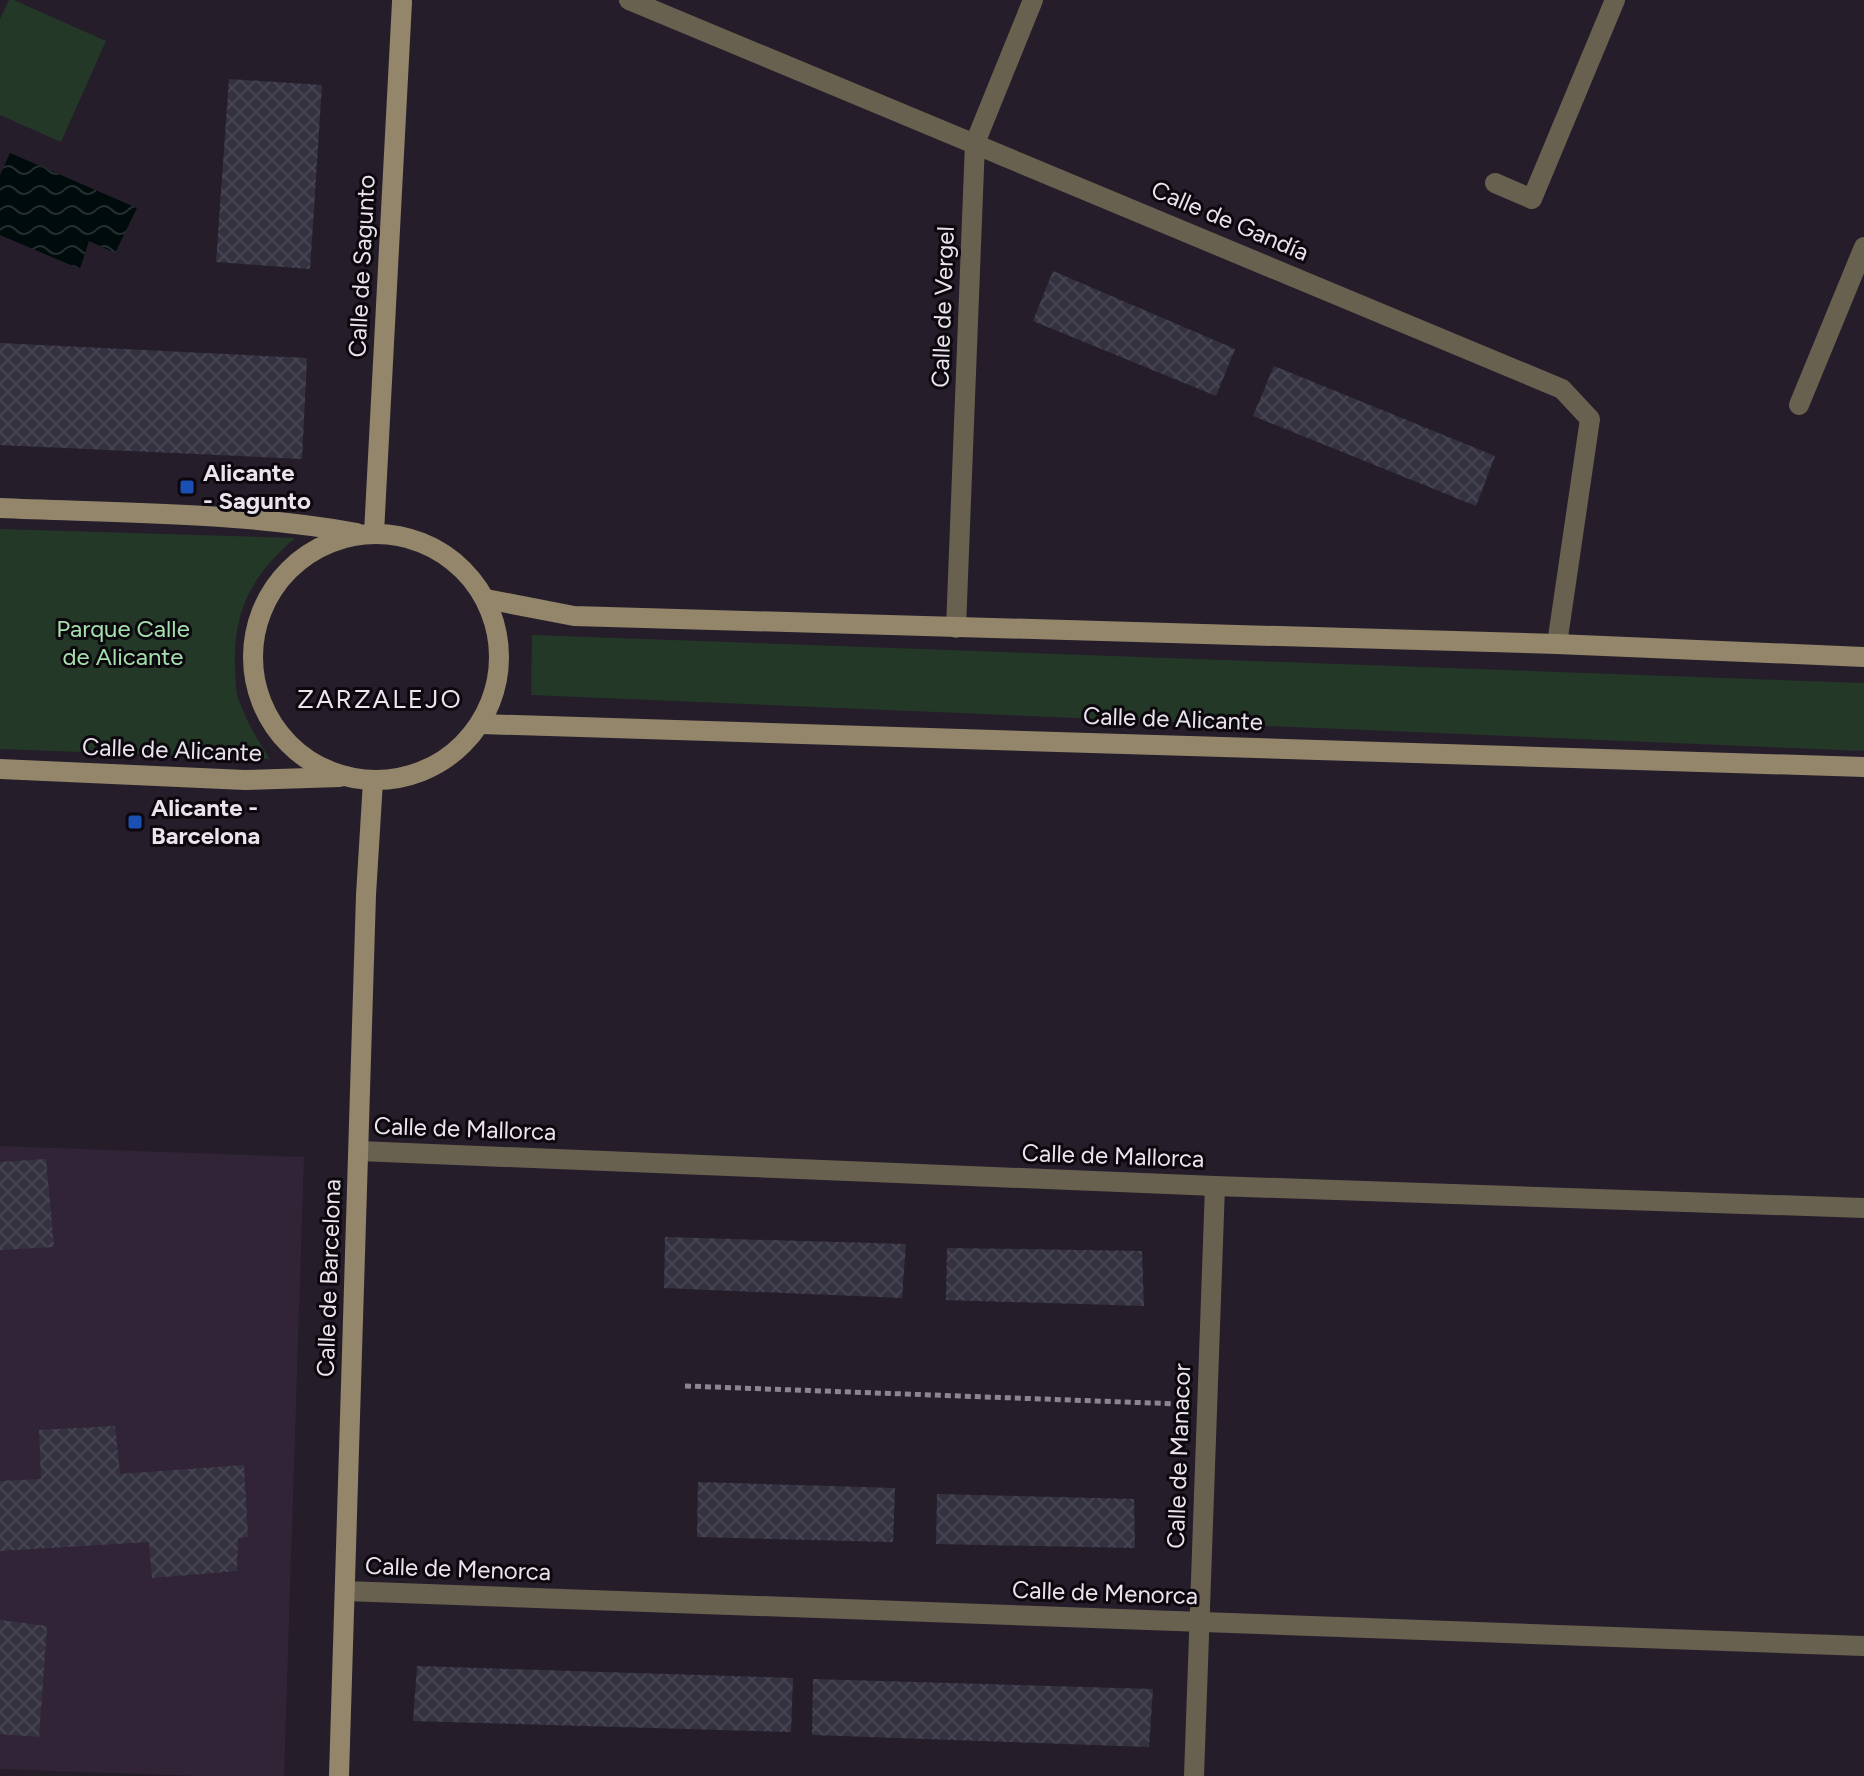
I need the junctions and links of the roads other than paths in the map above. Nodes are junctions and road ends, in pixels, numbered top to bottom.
1 (629, 0) edge
2 (1033, 0) edge
3 (1615, 0) edge
4 (403, 1) edge
5 (975, 143) junction
6 (1495, 183) dead end
7 (1864, 247) edge
8 (1799, 405) dead end
9 (0, 508) edge
10 (367, 534) junction
11 (486, 599) junction
12 (956, 628) junction
13 (1557, 644) junction
14 (1864, 657) edge
15 (481, 724) junction
16 (1864, 767) edge
17 (0, 769) edge
18 (342, 777) junction
19 (373, 781) junction
20 (359, 1151) junction
21 (1215, 1186) junction
22 (1864, 1208) edge
23 (345, 1591) junction
24 (1199, 1623) junction
25 (1864, 1646) edge
26 (339, 1776) edge
27 (1194, 1776) edge

1 - 5 street, Calle de Gandía
2 - 5 street, Calle de Vergel
3 - 6 street
4 - 10 street, Calle de Sagunto
5 - 12 street, Calle de Vergel
5 - 13 street, Calle de Gandía
7 - 8 street
9 - 10 street
10 - 11 street
10 - 18 street
11 - 12 street
11 - 15 street
12 - 13 street
13 - 14 street
15 - 16 street, Calle de Alicante
15 - 19 street
17 - 18 street, Calle de Alicante
18 - 19 street
19 - 20 street, Calle de Barcelona
20 - 21 street, Calle de Mallorca
20 - 23 street, Calle de Barcelona
21 - 22 street, Calle de Mallorca
21 - 24 street, Calle de Manacor
23 - 24 street, Calle de Menorca
23 - 26 street, Calle de Barcelona
24 - 25 street, Calle de Menorca
24 - 27 street, Calle de Manacor

